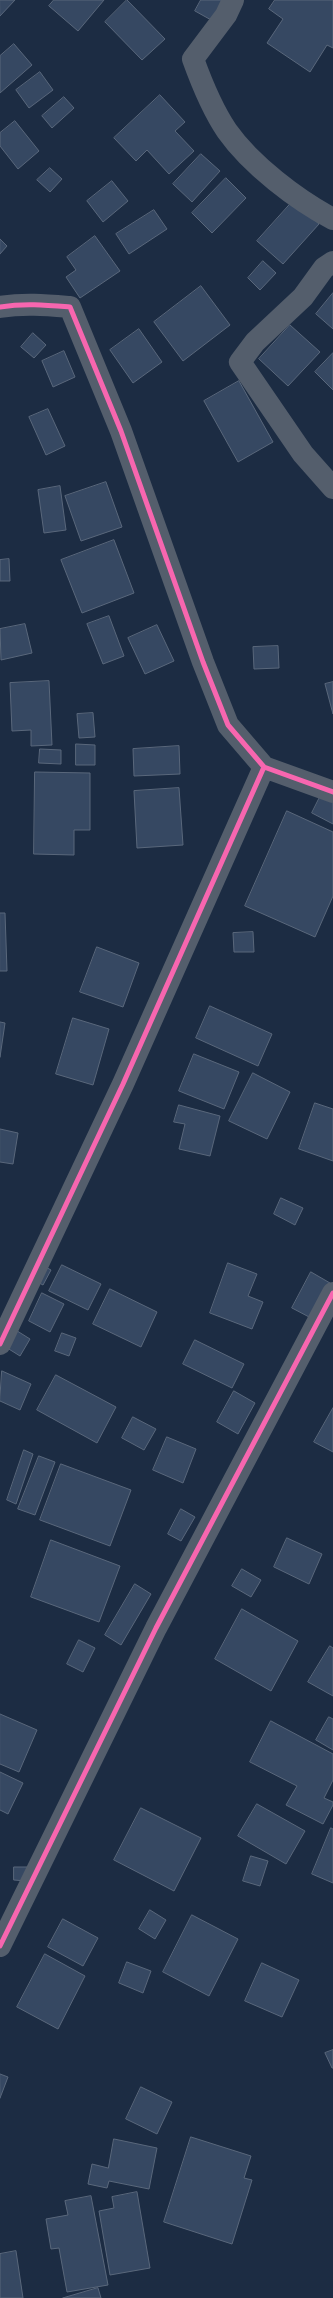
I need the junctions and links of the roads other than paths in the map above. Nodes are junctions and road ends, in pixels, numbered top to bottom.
1 (234, 0) edge
2 (333, 219) edge
3 (333, 262) edge
4 (0, 307) edge
5 (333, 488) edge
6 (264, 767) junction
7 (333, 792) edge
8 (333, 1293) edge
9 (0, 1344) edge
10 (0, 1946) edge

1 - 2 street
3 - 5 street
4 - 6 street
6 - 7 street
6 - 9 street
8 - 10 street

